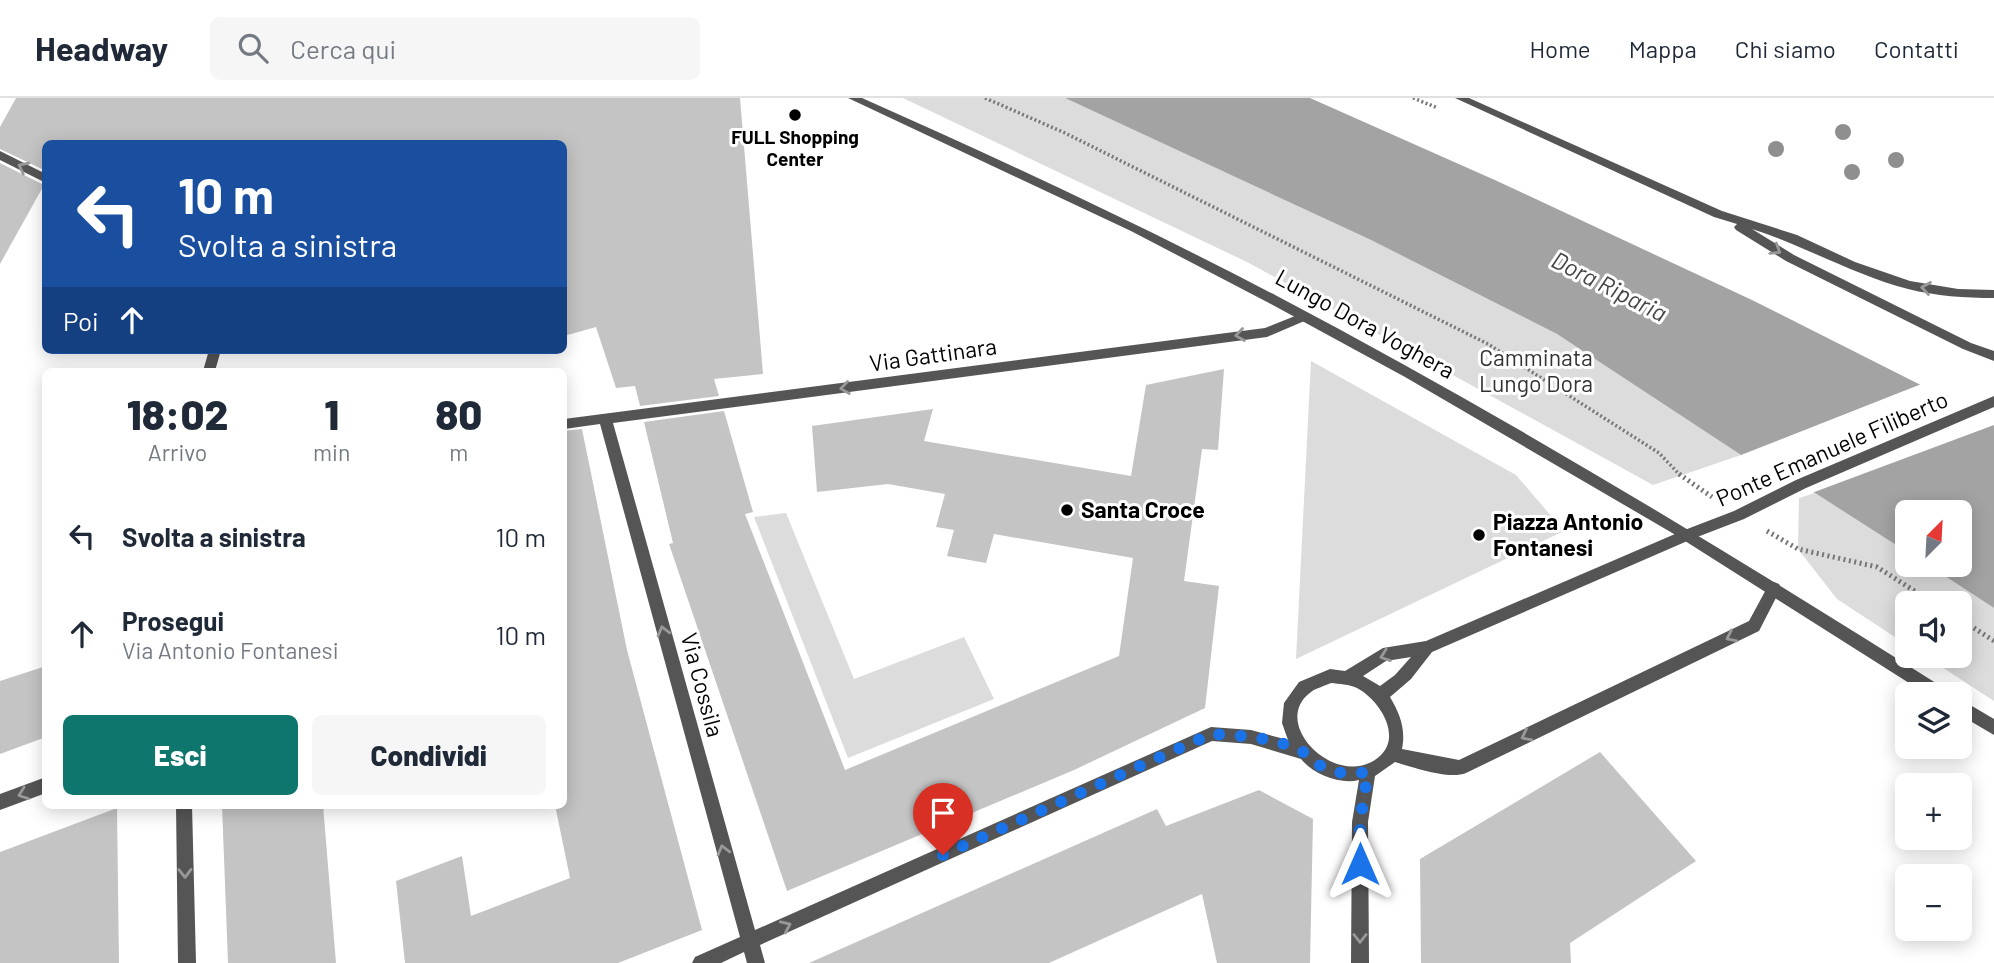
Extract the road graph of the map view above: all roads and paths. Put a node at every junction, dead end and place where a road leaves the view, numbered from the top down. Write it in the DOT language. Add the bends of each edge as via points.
graph roads {
  1 [pos="853,98"];
  2 [pos="985,98"];
  3 [pos="1460,98"];
  4 [pos="0,155"];
  5 [pos="42,177"];
  6 [pos="1718,214"];
  7 [pos="1994,294"];
  8 [pos="1305,316"];
  9 [pos="1994,356"];
  10 [pos="1994,401"];
  11 [pos="605,419"];
  12 [pos="567,424"];
  13 [pos="1739,515"];
  14 [pos="1687,534"];
  15 [pos="1774,588"];
  16 [pos="1915,591"];
  17 [pos="1972,627"];
  18 [pos="1994,641"];
  19 [pos="1427,647"];
  20 [pos="1348,677"];
  21 [pos="1922,682"];
  22 [pos="1379,695"];
  23 [pos="1972,714"];
  24 [pos="1994,728"];
  25 [pos="1303,752"];
  26 [pos="1392,754"];
  27 [pos="1368,772"];
  28 [pos="42,786"];
  29 [pos="0,802"];
  30 [pos="184,809"];
  31 [pos="749,943"];
  32 [pos="187,963"];
  33 [pos="701,963"];
  34 [pos="755,963"];
  35 [pos="1360,963"];
  1 -- 8 [label="street, Lungo Dora Voghera" via="1078,201"];
  2 -- 13 [label="path" via="1065,133 1488,344 1659,453 1685,480"];
  3 -- 6 [label="street"];
  5 -- 4 [label="street, one-way"];
  7 -- 6 [label="street, one-way" via="1909,285"];
  6 -- 9 [label="street, one-way" via="1790,258"];
  8 -- 11 [label="street, Via Gattinara, one-way" via="1267,332"];
  8 -- 14 [label="street, Lungo Dora Voghera"];
  10 -- 13 [label="street, Ponte Emanuele Filiberto"];
  11 -- 12 [label="street, Via Gattinara"];
  31 -- 11 [label="street, Via Cossila, one-way"];
  13 -- 14 [label="street, Ponte Emanuele Filiberto"];
  13 -- 16 [label="path" via="1798,549 1877,567"];
  14 -- 15 [label="street, Lungo Dora Voghera"];
  14 -- 19 [label="street"];
  15 -- 21 [label="street, Lungo Dora Voghera"];
  15 -- 26 [label="street, one-way" via="1754,626 1460,768"];
  17 -- 18 [label="path"];
  19 -- 20 [label="street, one-way" via="1382,655"];
  19 -- 22 [label="street" via="1412,670"];
  20 -- 22 [label="street"];
  20 -- 25 [label="street" via="1313,680 1291,702 1293,736"];
  22 -- 26 [label="street" via="1396,725"];
  23 -- 24 [label="street"];
  25 -- 27 [label="street" via="1335,772"];
  31 -- 25 [label="street, one-way" via="1211,734 1251,737"];
  26 -- 27 [label="street"];
  27 -- 35 [label="street, one-way" via="1360,822"];
  28 -- 29 [label="street, one-way"];
  30 -- 32 [label="street, one-way"];
  31 -- 33 [label="street"];
  31 -- 34 [label="street, Via Cossila"];
}
